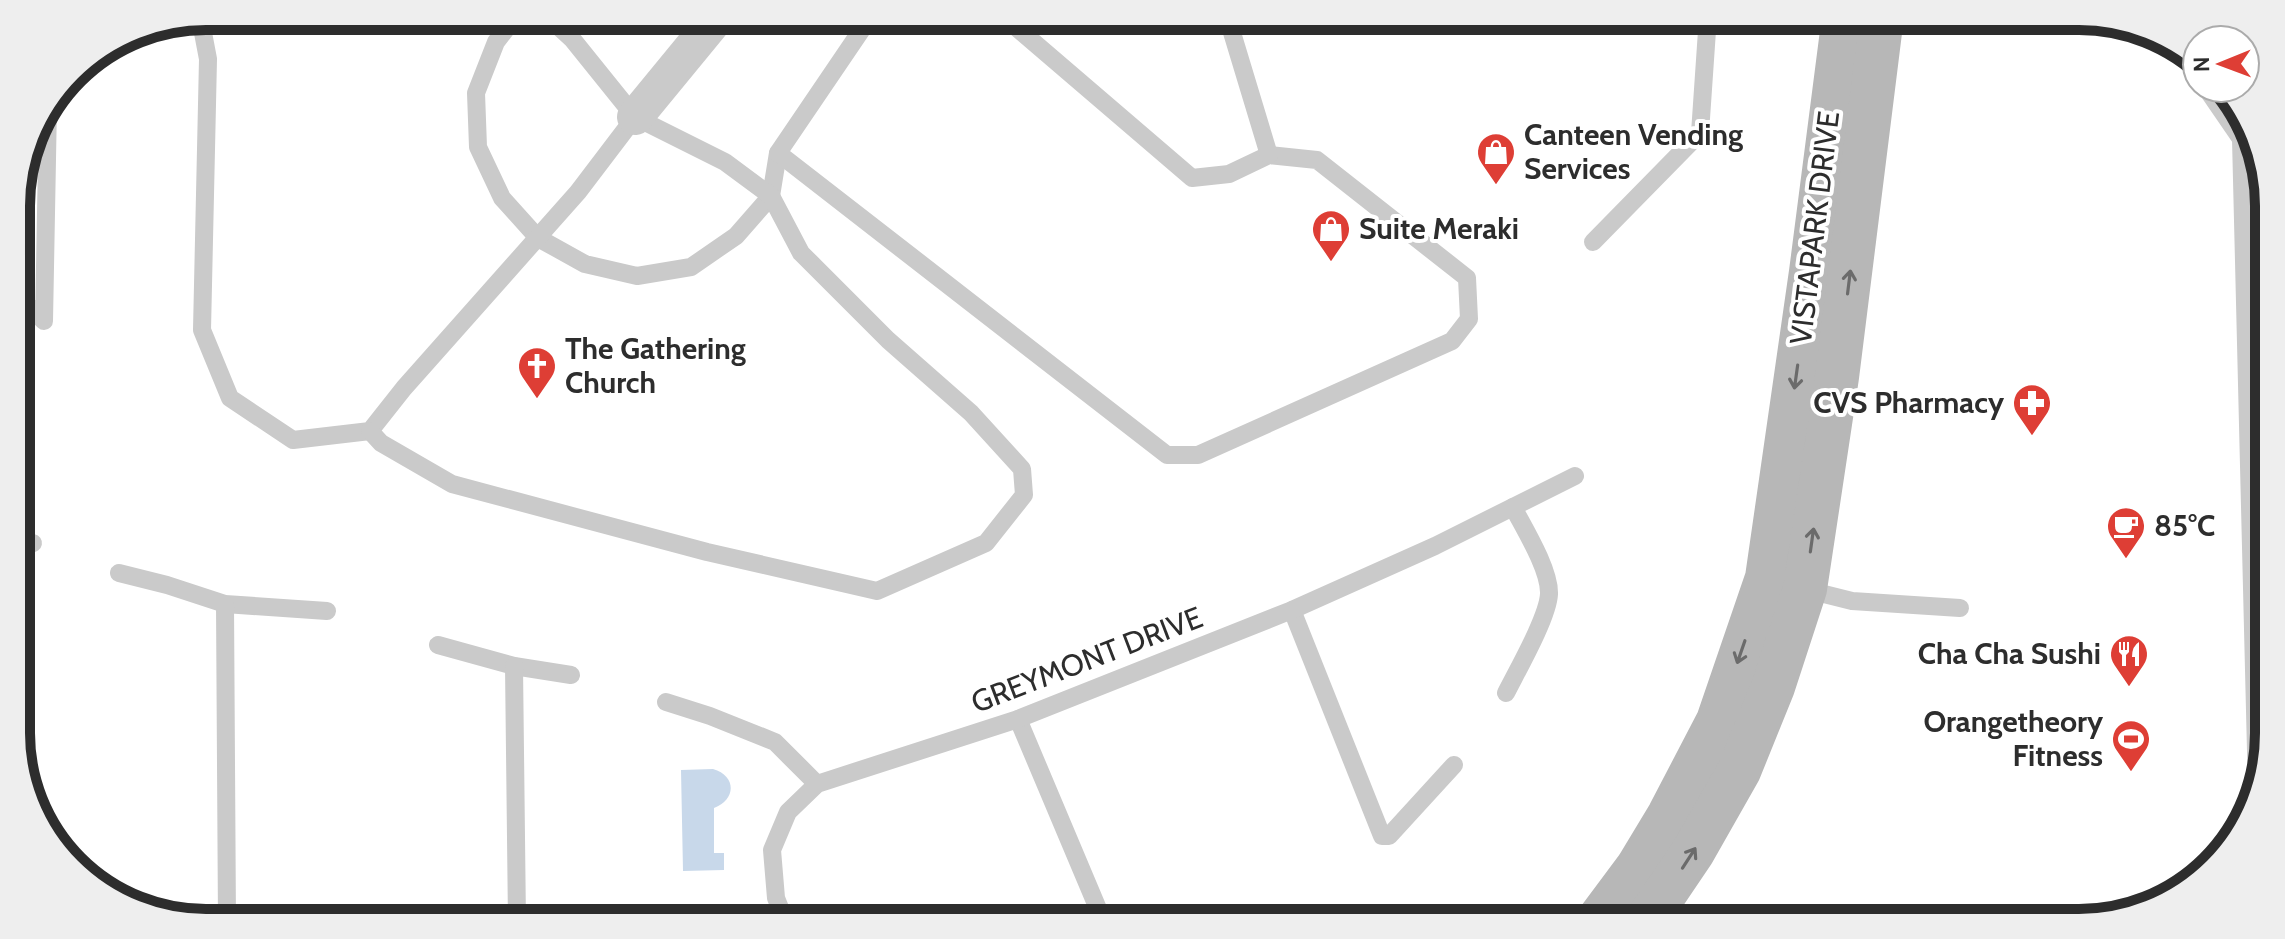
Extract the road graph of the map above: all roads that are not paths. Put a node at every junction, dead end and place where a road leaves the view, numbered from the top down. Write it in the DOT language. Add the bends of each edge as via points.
graph roads {
  1 [pos="203,30"];
  2 [pos="505,30"];
  3 [pos="562,30"];
  4 [pos="706,30"];
  5 [pos="861,30"];
  6 [pos="1019,30"];
  7 [pos="1231,30"];
  8 [pos="1707,30"];
  9 [pos="1842,30"];
  10 [pos="1880,30"];
  11 [pos="2217,104"];
  12 [pos="635,117"];
  13 [pos="48,129"];
  14 [pos="778,153"];
  15 [pos="1269,155"];
  16 [pos="2243,191"];
  17 [pos="2254,191"];
  18 [pos="771,196"];
  19 [pos="538,238"];
  20 [pos="1593,242"];
  21 [pos="30,308"];
  22 [pos="370,431"];
  23 [pos="1575,476"];
  24 [pos="2255,487"];
  25 [pos="1513,507"];
  26 [pos="119,573"];
  27 [pos="1786,584"];
  28 [pos="225,604"];
  29 [pos="1960,608"];
  30 [pos="1292,610"];
  31 [pos="327,611"];
  32 [pos="438,645"];
  33 [pos="514,666"];
  34 [pos="571,675"];
  35 [pos="1506,693"];
  36 [pos="666,702"];
  37 [pos="1018,719"];
  38 [pos="1454,765"];
  39 [pos="817,784"];
  40 [pos="227,909"];
  41 [pos="517,909"];
  42 [pos="780,909"];
  43 [pos="1098,909"];
  44 [pos="1606,909"];
  45 [pos="1654,909"];
  1 -- 22 [label="lane" via="208,59 202,330 230,398 293,440"];
  2 -- 19 [label="lane" via="476,93 478,147 502,198"];
  3 -- 12 [label="lane"];
  4 -- 12 [label="street"];
  5 -- 14 [label="lane"];
  6 -- 15 [label="lane" via="1192,178 1229,174"];
  7 -- 15 [label="lane"];
  8 -- 20 [label="lane" via="1700,133"];
  9 -- 27 [label="street, VISTAPARK DRIVE, one-way" via="1811,272"];
  27 -- 10 [label="street, VISTAPARK DRIVE, one-way" via="1837,377"];
  11 -- 16 [label="lane" via="2241,139"];
  12 -- 18 [label="lane" via="725,162"];
  12 -- 19 [label="lane"];
  13 -- 21 [label="lane" via="44,321"];
  14 -- 15 [label="lane" via="1167,455 1198,455 1452,341 1469,319 1467,278 1317,160"];
  14 -- 18 [label="lane"];
  16 -- 17 [label="lane"];
  16 -- 24 [label="lane"];
  18 -- 19 [label="lane" via="736,236 691,267 637,276 585,264"];
  18 -- 22 [label="lane" via="801,253 971,413 1022,469 1024,495 986,543 877,591 452,484 381,443"];
  19 -- 22 [label="lane"];
  23 -- 25 [label="lane, GREYMONT DRIVE"];
  25 -- 30 [label="lane, GREYMONT DRIVE"];
  25 -- 35 [label="lane" via="1538,553 1549,594"];
  26 -- 28 [label="lane"];
  27 -- 29 [label="lane" via="1852,601"];
  27 -- 44 [label="street, VISTAPARK DRIVE, one-way" via="1669,815"];
  45 -- 27 [label="street, VISTAPARK DRIVE, one-way" via="1739,771 1773,687"];
  28 -- 31 [label="lane"];
  28 -- 40 [label="lane"];
  30 -- 37 [label="lane, GREYMONT DRIVE"];
  30 -- 38 [label="lane" via="1382,836 1389,836"];
  32 -- 33 [label="lane"];
  33 -- 34 [label="lane"];
  33 -- 41 [label="lane"];
  36 -- 39 [label="lane" via="775,742"];
  37 -- 39 [label="lane, GREYMONT DRIVE"];
  37 -- 43 [label="lane"];
  39 -- 42 [label="lane, GREYMONT DRIVE" via="788,812 772,850"];
}
